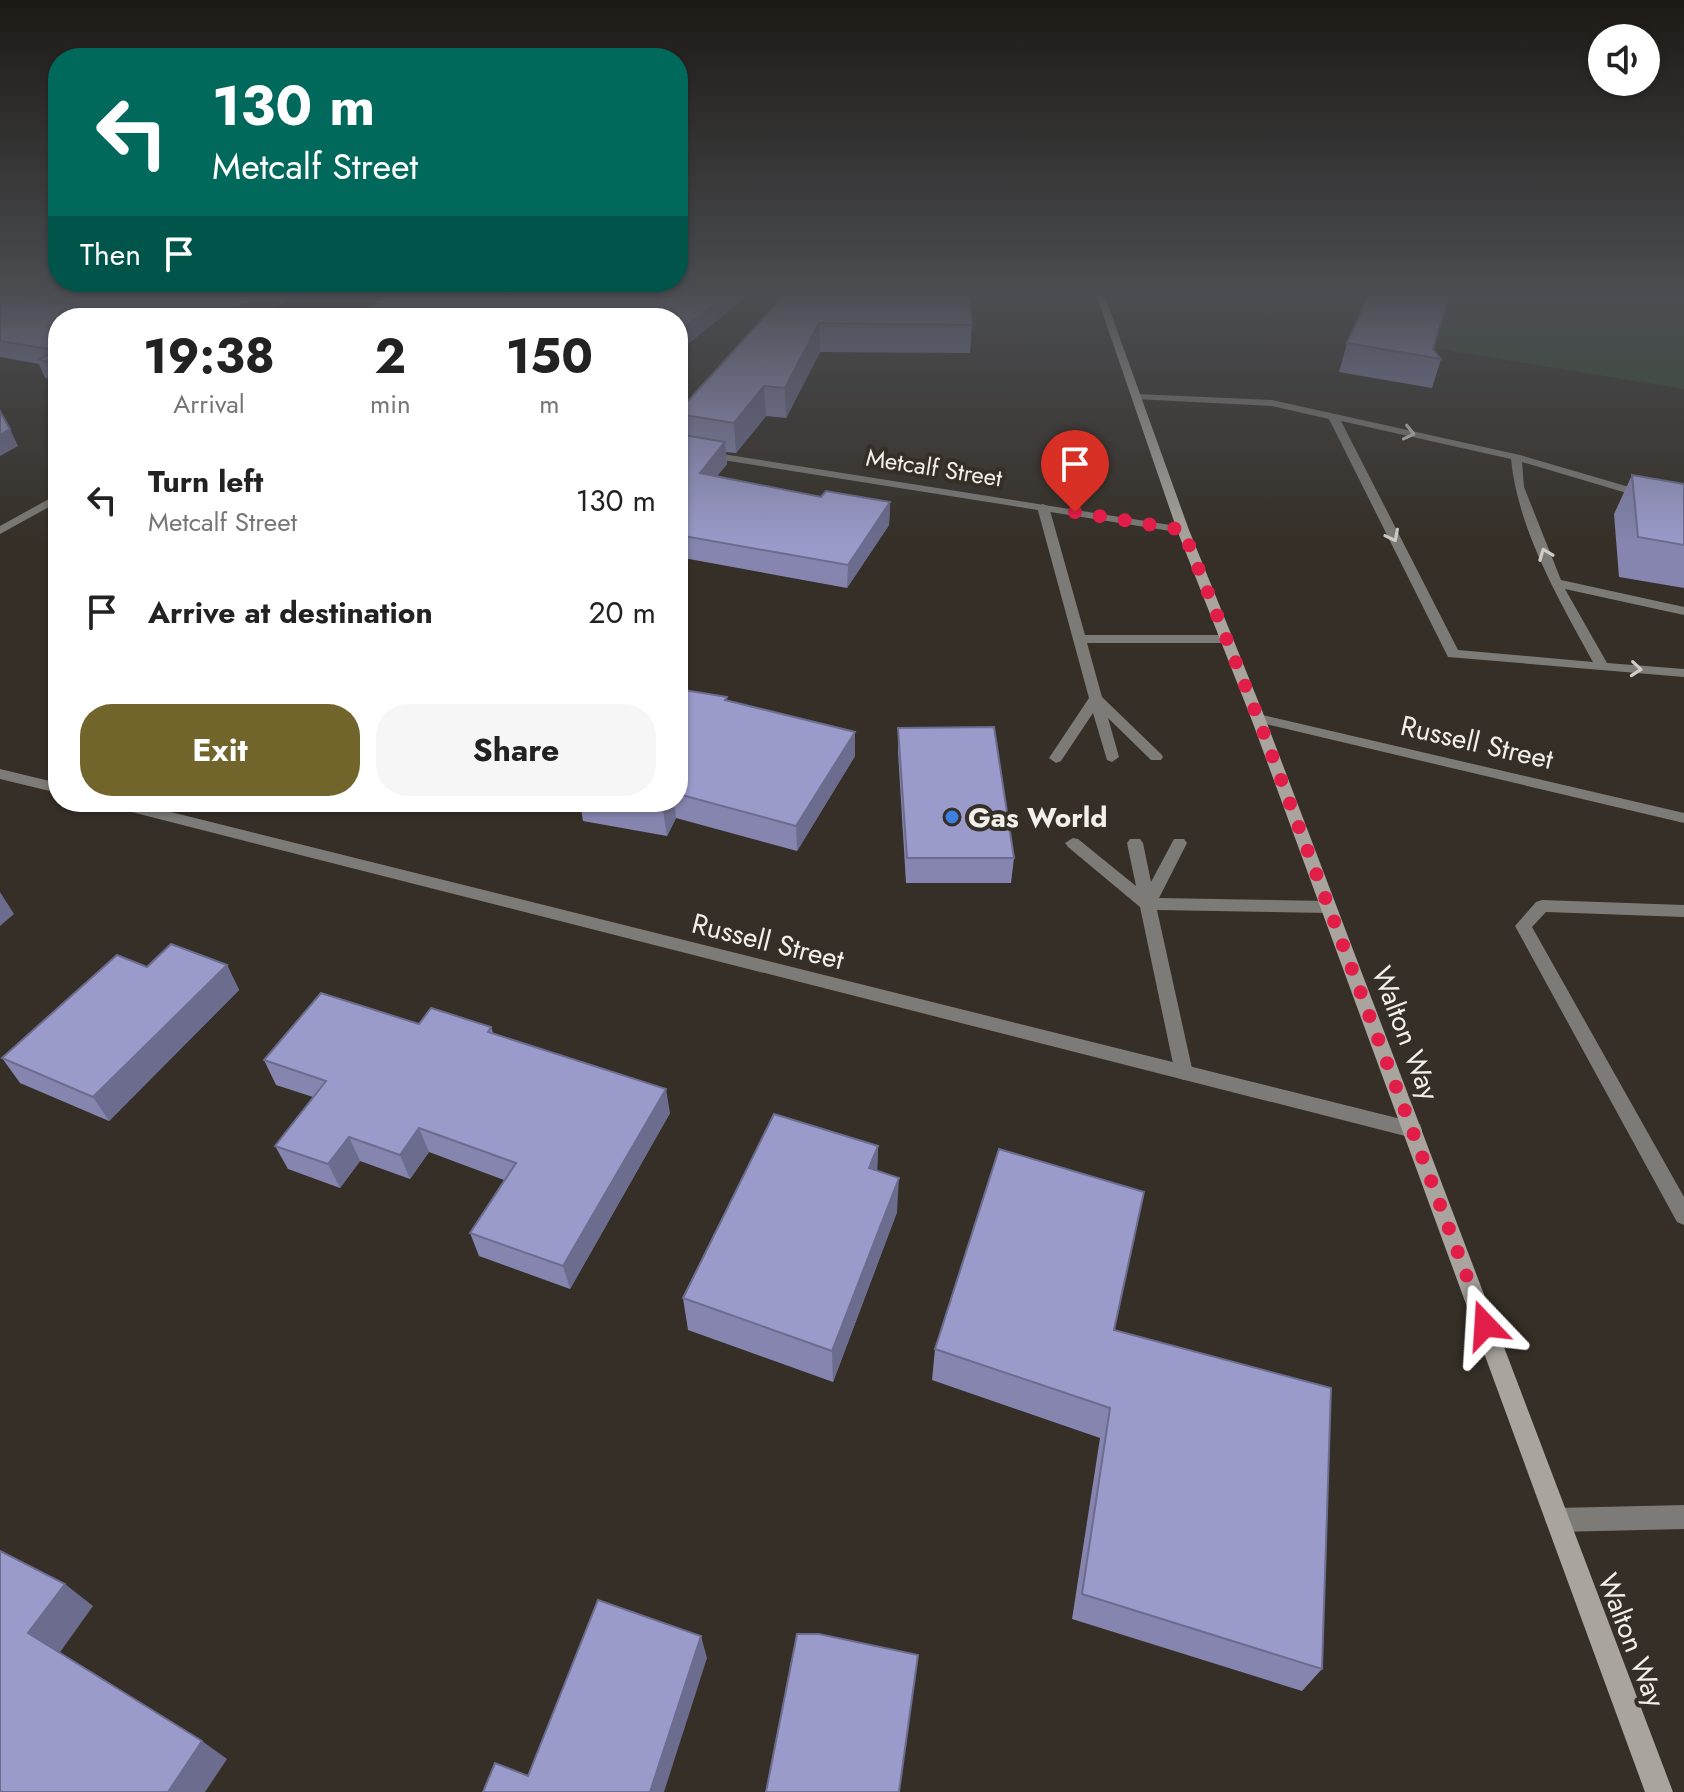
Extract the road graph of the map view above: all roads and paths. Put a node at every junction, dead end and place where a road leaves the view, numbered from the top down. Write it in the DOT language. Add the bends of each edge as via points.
graph roads {
  1 [pos="1131,378"];
  2 [pos="1138,397"];
  3 [pos="1333,416"];
  4 [pos="688,452"];
  5 [pos="1516,457"];
  6 [pos="48,503"];
  7 [pos="1043,507"];
  8 [pos="1684,507"];
  9 [pos="1183,530"];
  10 [pos="0,531"];
  11 [pos="1556,583"];
  12 [pos="1684,611"];
  13 [pos="1080,639"];
  14 [pos="1226,639"];
  15 [pos="1602,666"];
  16 [pos="1684,673"];
  17 [pos="1096,698"];
  18 [pos="1258,718"];
  19 [pos="1112,757"];
  20 [pos="1156,757"];
  21 [pos="1056,758"];
  22 [pos="0,774"];
  23 [pos="48,786"];
  24 [pos="152,812"];
  25 [pos="1684,818"];
  26 [pos="1073,843"];
  27 [pos="1135,843"];
  28 [pos="1179,843"];
  29 [pos="1148,904"];
  30 [pos="1328,907"];
  31 [pos="1684,911"];
  32 [pos="1184,1073"];
  33 [pos="1413,1130"];
  34 [pos="1684,1216"];
  35 [pos="1684,1517"];
  36 [pos="1557,1520"];
  37 [pos="1659,1792"];
  1 -- 2 [label="main road, Walton Way"];
  2 -- 3 [label="street" via="1272,403"];
  2 -- 9 [label="main road, Walton Way"];
  3 -- 5 [label="street, one-way"];
  3 -- 15 [label="street, one-way" via="1453,654"];
  4 -- 7 [label="street, Metcalf Street"];
  5 -- 8 [label="street"];
  11 -- 5 [label="street, one-way" via="1519,487"];
  6 -- 10 [label="street"];
  7 -- 9 [label="street, Metcalf Street"];
  7 -- 13 [label="street"];
  9 -- 14 [label="main road, Walton Way"];
  11 -- 12 [label="street"];
  11 -- 15 [label="street"];
  13 -- 14 [label="street"];
  13 -- 17 [label="street"];
  14 -- 18 [label="main road, Walton Way"];
  15 -- 16 [label="street, one-way"];
  17 -- 19 [label="street"];
  17 -- 20 [label="street"];
  17 -- 21 [label="street"];
  18 -- 25 [label="street, Russell Street"];
  18 -- 30 [label="main road, Walton Way"];
  22 -- 23 [label="street"];
  24 -- 32 [label="street, Russell Street"];
  26 -- 29 [label="street"];
  27 -- 29 [label="street"];
  28 -- 29 [label="street"];
  29 -- 30 [label="street"];
  29 -- 32 [label="street"];
  30 -- 33 [label="main road, Walton Way"];
  31 -- 34 [label="street" via="1542,906 1523,926"];
  32 -- 33 [label="street, Russell Street"];
  33 -- 36 [label="main road, Walton Way"];
  35 -- 36 [label="street"];
  36 -- 37 [label="main road, Walton Way"];
}
